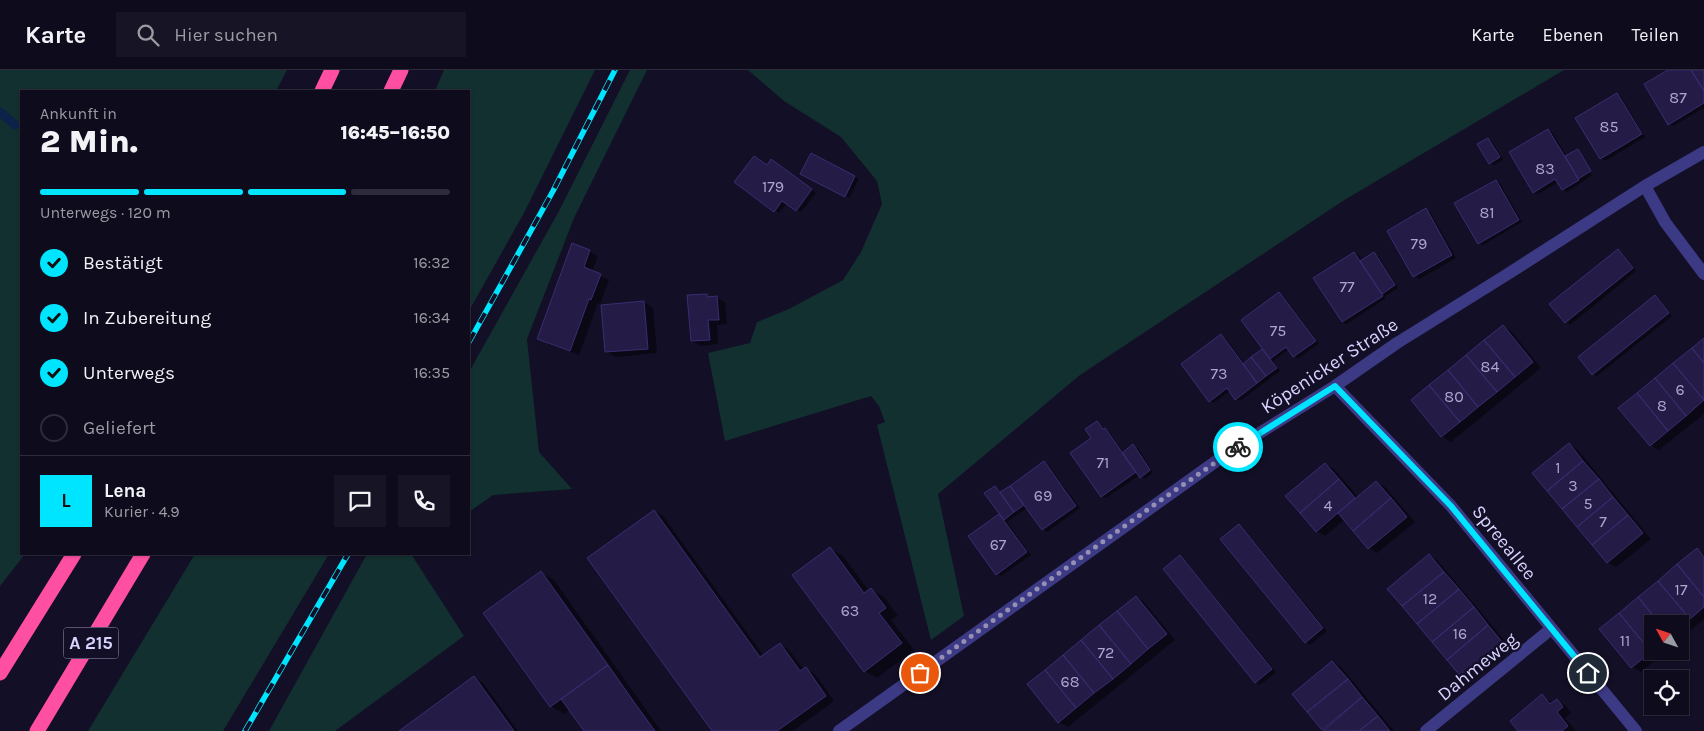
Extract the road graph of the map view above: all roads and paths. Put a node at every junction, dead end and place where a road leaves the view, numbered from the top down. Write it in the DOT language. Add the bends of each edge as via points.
graph roads {
  1 [pos="332,70"];
  2 [pos="401,70"];
  3 [pos="322,90"];
  4 [pos="391,90"];
  5 [pos="1704,152"];
  6 [pos="1645,186"];
  7 [pos="1704,274"];
  8 [pos="1335,386"];
  9 [pos="73,555"];
  10 [pos="142,555"];
  11 [pos="1551,629"];
  12 [pos="0,673"];
  13 [pos="37,731"];
  14 [pos="839,731"];
  15 [pos="1426,731"];
  16 [pos="1636,731"];
  1 -- 3 [label="highway"];
  2 -- 4 [label="highway"];
  5 -- 6 [label="street, Köpenicker Straße"];
  6 -- 7 [label="street" via="1665,222"];
  6 -- 8 [label="street, Köpenicker Straße" via="1397,342"];
  8 -- 11 [label="street, Spreeallee" via="1451,506"];
  8 -- 14 [label="street, Köpenicker Straße" via="1230,452"];
  9 -- 12 [label="highway"];
  10 -- 13 [label="highway, A 215"];
  11 -- 15 [label="street, Dahmeweg"];
  11 -- 16 [label="street, Spreeallee"];
}
